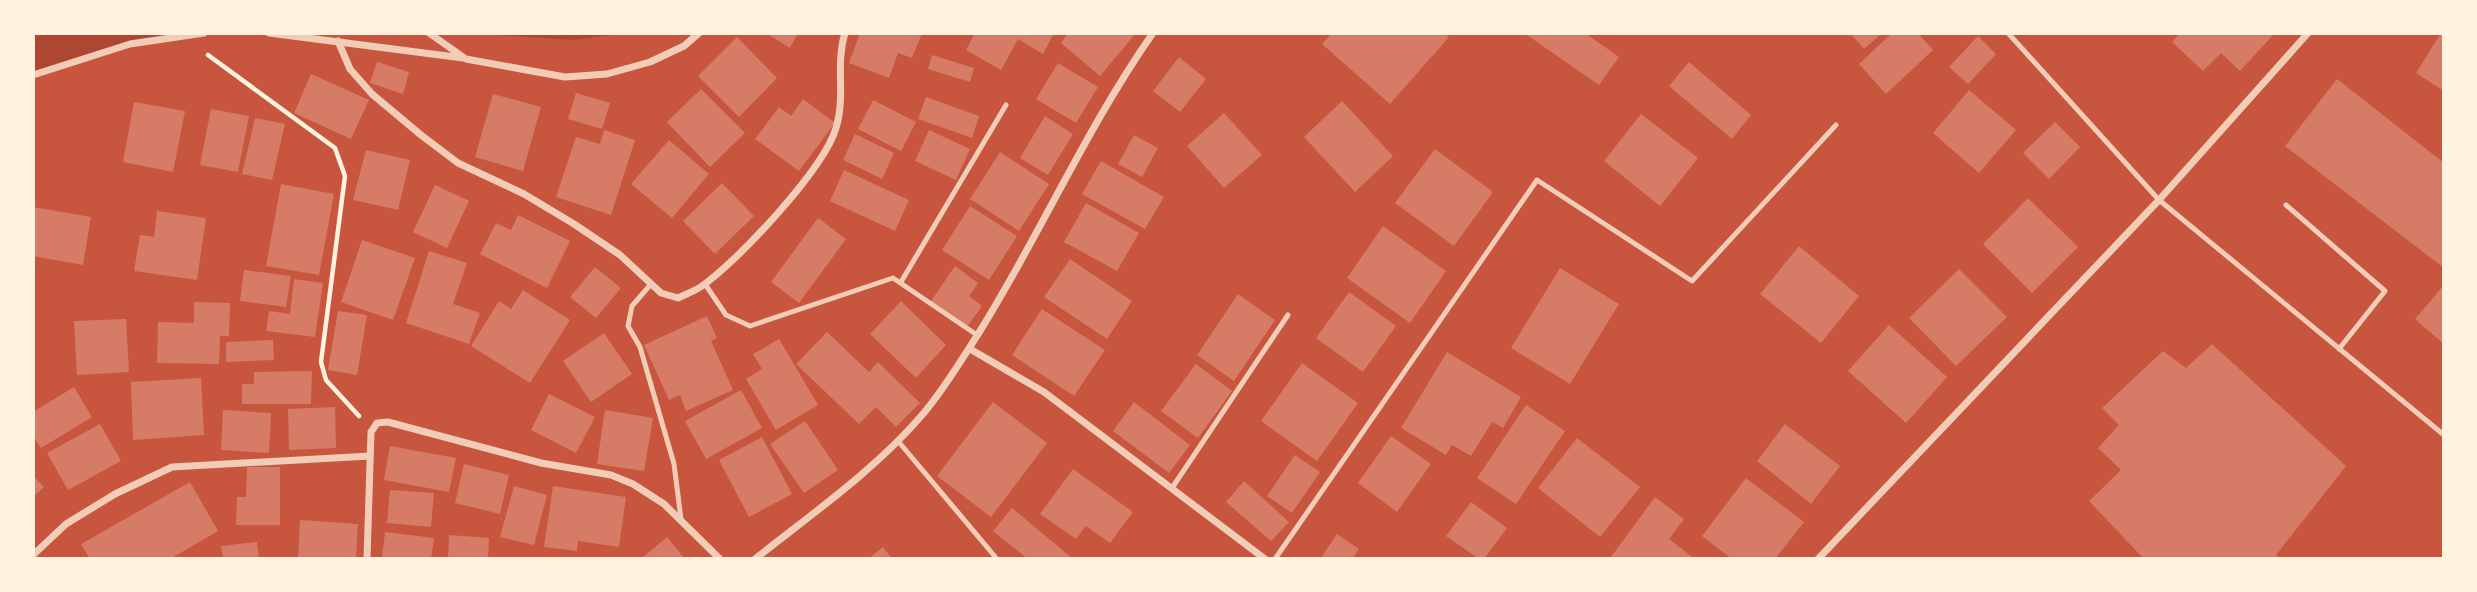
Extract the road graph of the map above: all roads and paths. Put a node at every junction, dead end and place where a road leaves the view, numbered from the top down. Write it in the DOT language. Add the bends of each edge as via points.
graph roads {
  1 [pos="204,33"];
  2 [pos="269,33"];
  3 [pos="429,33"];
  4 [pos="699,33"];
  5 [pos="845,33"];
  6 [pos="1153,33"];
  7 [pos="2008,33"];
  8 [pos="2308,33"];
  9 [pos="181,36"];
  10 [pos="338,41"];
  11 [pos="466,59"];
  12 [pos="33,75"];
  13 [pos="1006,105"];
  14 [pos="1836,125"];
  15 [pos="2159,200"];
  16 [pos="2286,205"];
  17 [pos="901,282"];
  18 [pos="651,284"];
  19 [pos="705,284"];
  20 [pos="1288,314"];
  21 [pos="977,335"];
  22 [pos="970,349"];
  23 [pos="2339,349"];
  24 [pos="374,427"];
  25 [pos="2444,435"];
  26 [pos="898,441"];
  27 [pos="370,456"];
  28 [pos="1172,488"];
  29 [pos="681,519"];
  30 [pos="33,555"];
  31 [pos="367,559"];
  32 [pos="720,559"];
  33 [pos="755,559"];
  34 [pos="997,559"];
  35 [pos="1265,559"];
  36 [pos="1275,559"];
  37 [pos="1818,559"];
  1 -- 9 [label="street"];
  2 -- 10 [label="street"];
  3 -- 11 [label="street"];
  4 -- 11 [label="street" via="684,46 650,62 607,74 565,77"];
  5 -- 19 [label="street" via="839,53 841,102 836,129 822,158 762,230"];
  6 -- 21 [label="street" via="1108,101"];
  7 -- 15 [label="lane"];
  8 -- 15 [label="street"];
  9 -- 12 [label="street" via="130,44"];
  9 -- 24 [label="path" via="335,148 345,177 321,362 326,380"];
  10 -- 11 [label="street"];
  10 -- 18 [label="street" via="350,69 372,94 421,135 458,163 574,224 620,255"];
  13 -- 17 [label="lane"];
  14 -- 36 [label="lane" via="1692,281 1538,180"];
  15 -- 23 [label="lane"];
  15 -- 37 [label="street"];
  16 -- 23 [label="lane" via="2385,291"];
  17 -- 19 [label="lane" via="887,278 750,326 726,315"];
  17 -- 21 [label="lane"];
  18 -- 19 [label="street" via="678,298"];
  18 -- 29 [label="lane" via="632,306 628,326 640,347 674,464"];
  20 -- 28 [label="lane"];
  21 -- 22 [label="street"];
  22 -- 26 [label="street"];
  22 -- 28 [label="street" via="1044,392"];
  23 -- 25 [label="lane"];
  24 -- 27 [label="street"];
  24 -- 29 [label="street" via="388,422 541,463 611,475 654,497"];
  26 -- 33 [label="street" via="883,458"];
  26 -- 34 [label="lane"];
  27 -- 30 [label="street" via="172,467 66,524"];
  27 -- 31 [label="street"];
  28 -- 35 [label="street"];
  29 -- 32 [label="street"];
}
